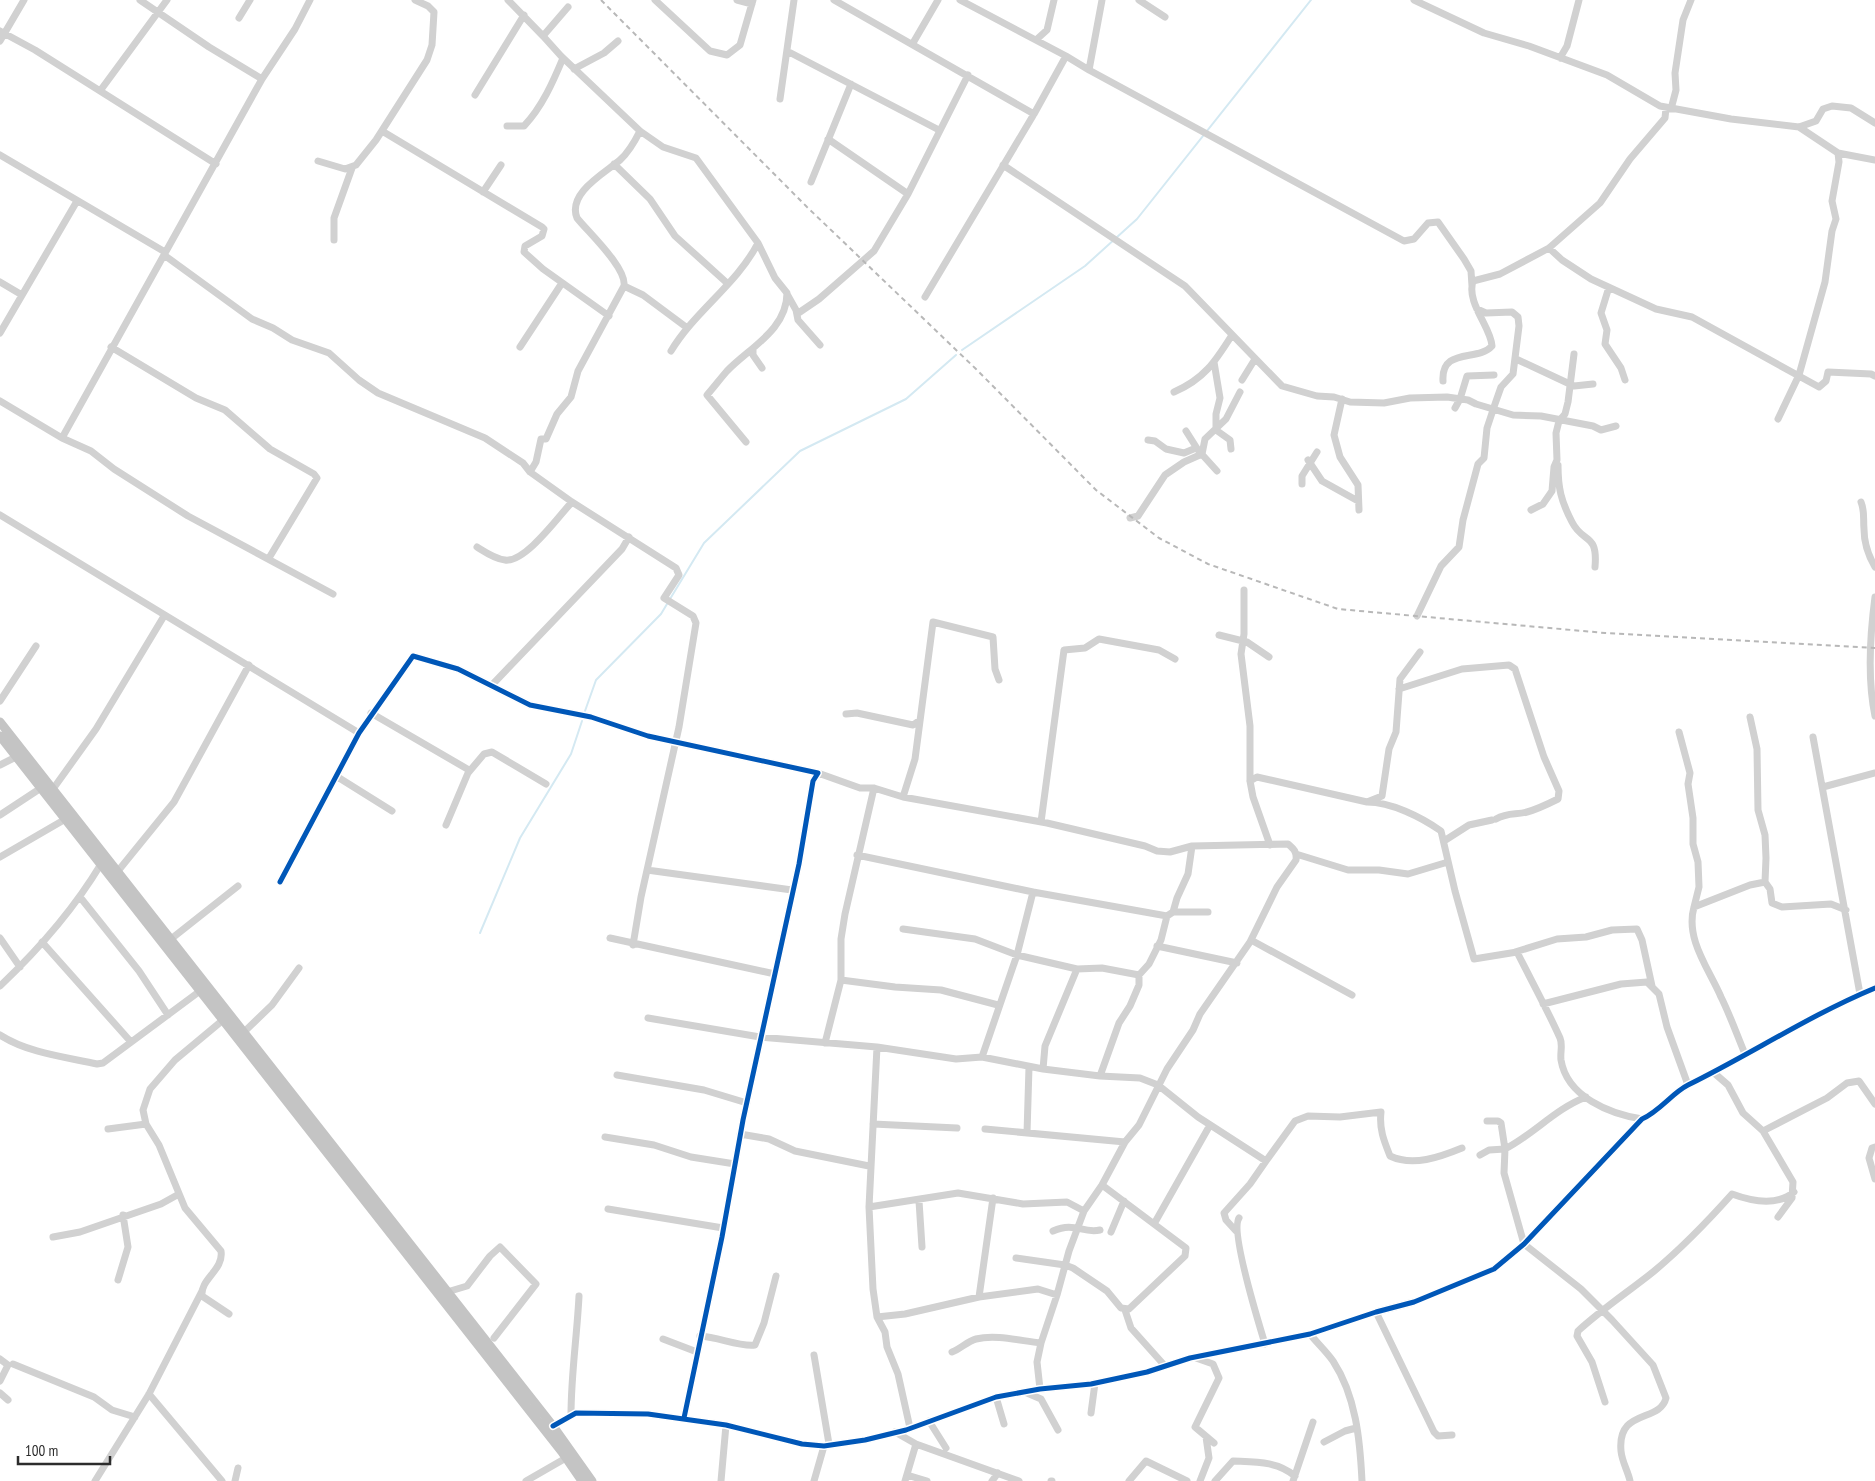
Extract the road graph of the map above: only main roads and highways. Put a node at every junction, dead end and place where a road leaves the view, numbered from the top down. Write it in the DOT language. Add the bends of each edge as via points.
graph roads {
  1 [pos="0,722"];
  2 [pos="0,736"];
  3 [pos="70,817"];
  4 [pos="582,1481"];
  5 [pos="592,1481"];
  1 -- 3 [label="main road" via="53,789"];
  2 -- 3 [label="main road" via="40,788"];
  3 -- 4 [label="main road" via="101,864"];
  3 -- 5 [label="main road" via="118,871 553,1426"];
}
